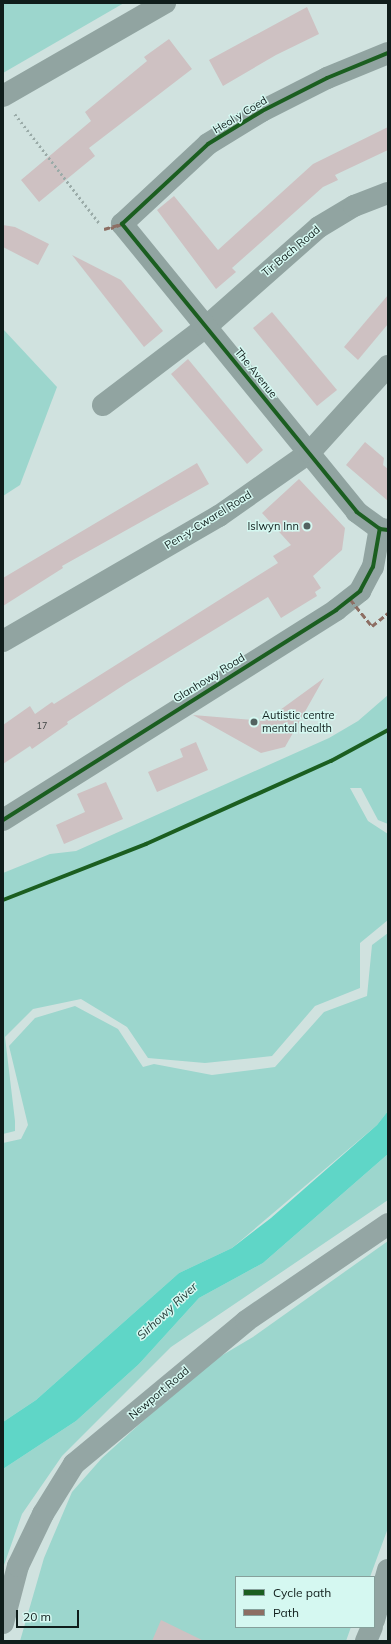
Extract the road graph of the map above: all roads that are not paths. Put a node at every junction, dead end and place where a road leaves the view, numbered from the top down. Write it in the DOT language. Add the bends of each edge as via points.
graph roads {
  1 [pos="165,3"];
  2 [pos="388,53"];
  3 [pos="8,104"];
  4 [pos="388,193"];
  5 [pos="113,227"];
  6 [pos="207,326"];
  7 [pos="388,366"];
  8 [pos="103,405"];
  9 [pos="310,452"];
  10 [pos="384,529"];
  11 [pos="3,641"];
  12 [pos="3,820"];
  13 [pos="388,1224"];
  14 [pos="388,1570"];
  15 [pos="375,1616"];
  16 [pos="3,1623"];
  17 [pos="372,1628"];
  18 [pos="366,1641"];
  1 -- 3 [label="street"];
  2 -- 5 [label="street, Heol y Coed" via="327,78 262,111 208,144"];
  4 -- 6 [label="street, Tir Bach Road" via="354,206 319,227"];
  5 -- 6 [label="street, The Avenue"];
  6 -- 8 [label="street, Tir Bach Road"];
  6 -- 9 [label="street, The Avenue"];
  7 -- 9 [label="street, Pen-y-Cwarel Road"];
  9 -- 10 [label="street, The Avenue" via="357,512"];
  9 -- 11 [label="street, Pen-y-Cwarel Road" via="219,516"];
  10 -- 12 [label="street, Glanhowy Road" via="373,567 360,591 336,610"];
  13 -- 16 [label="main road, Newport Road" via="246,1321 74,1464 42,1514 18,1566"];
  14 -- 15 [label="street"];
  17 -- 18 [label="street"];
}
